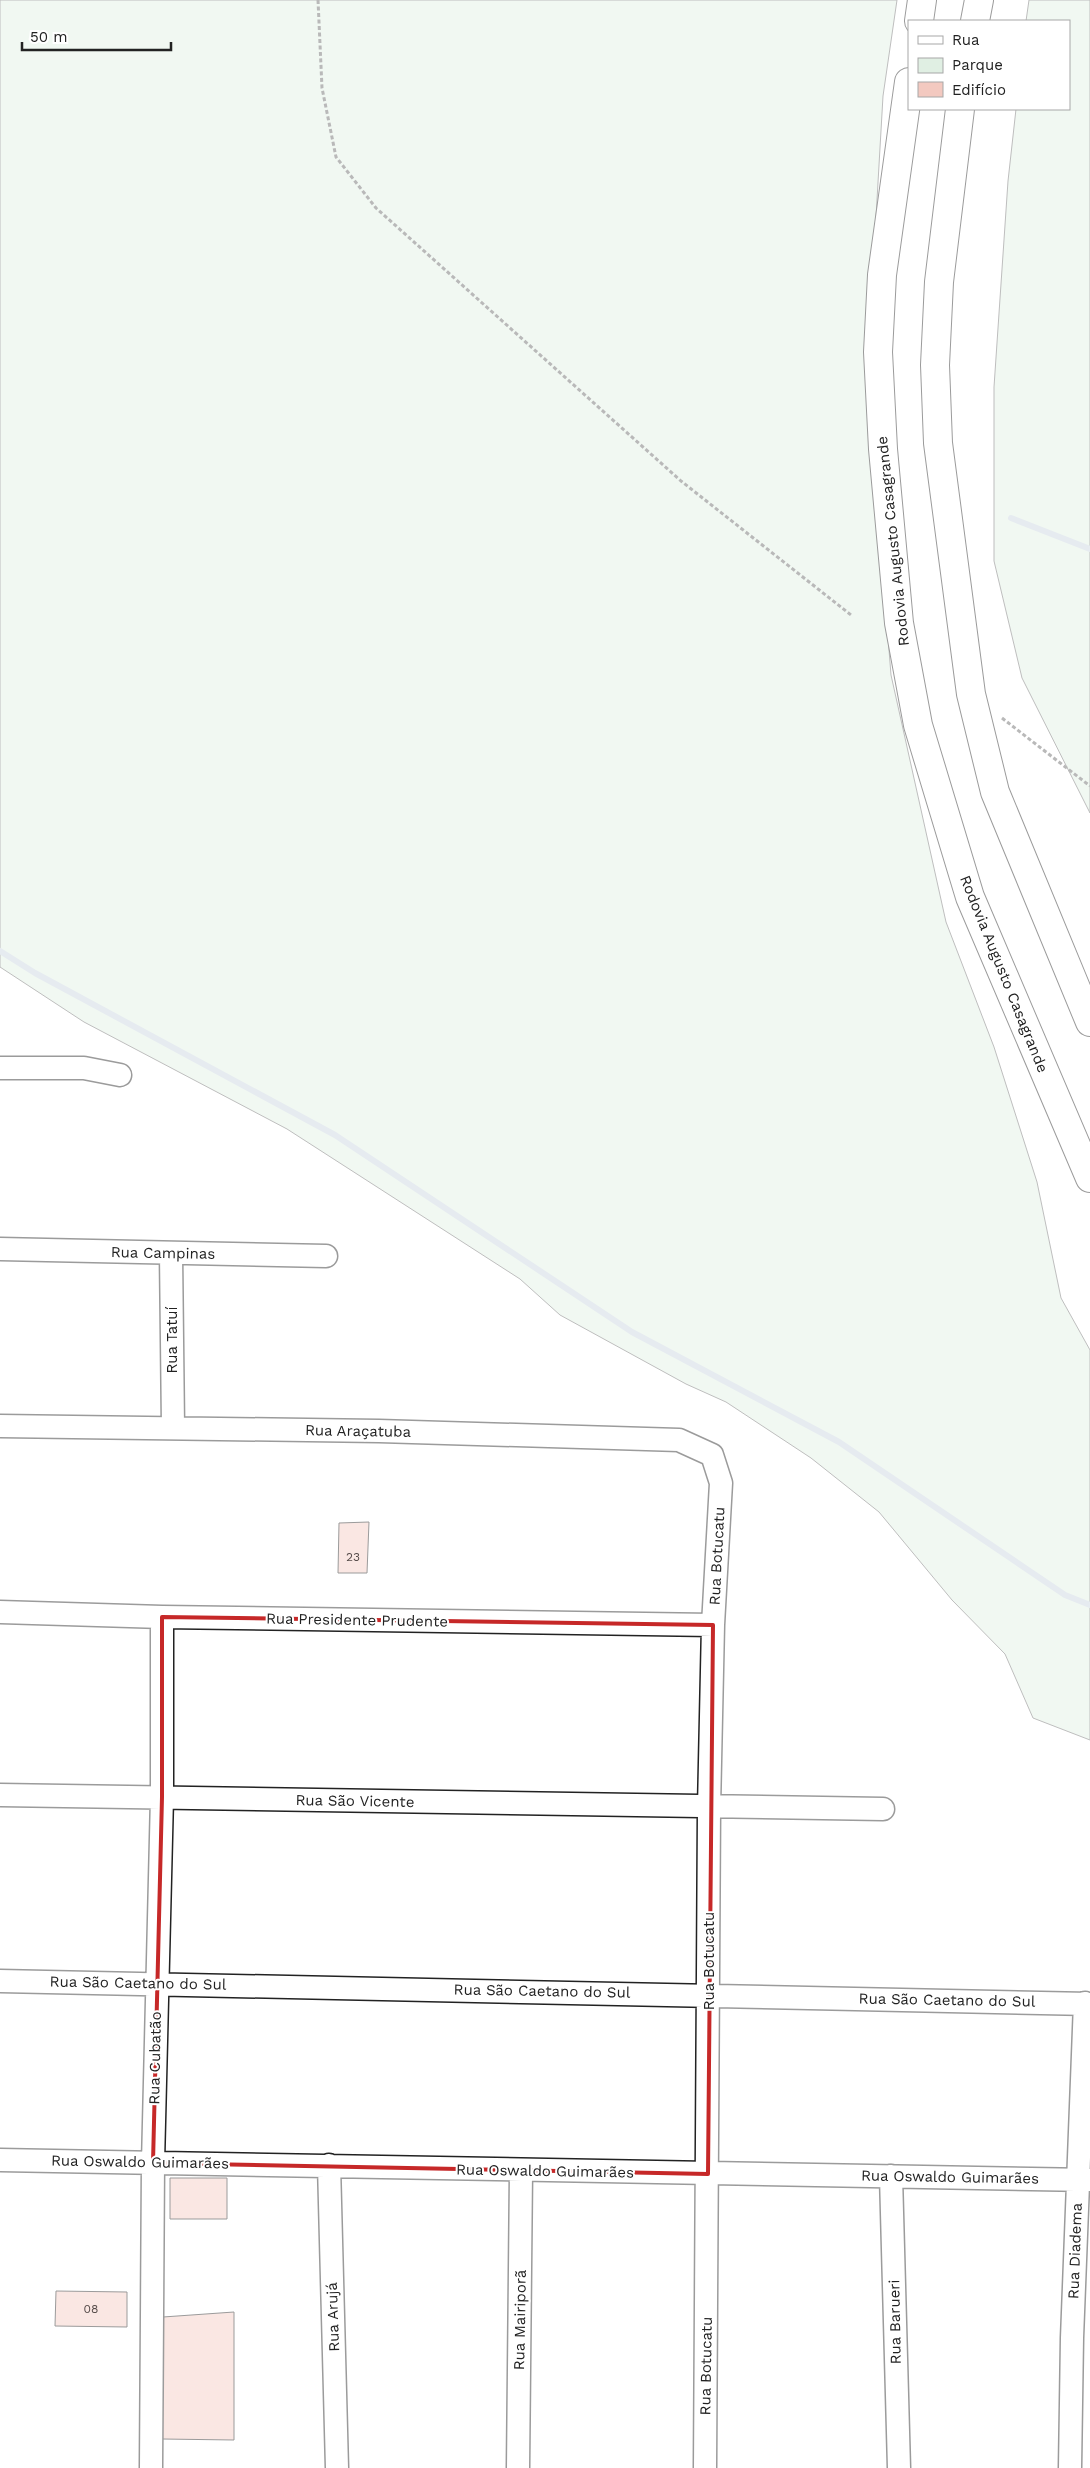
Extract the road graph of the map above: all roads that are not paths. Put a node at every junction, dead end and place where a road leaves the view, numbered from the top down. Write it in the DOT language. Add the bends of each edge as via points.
graph roads {
  1 [pos="922,0"];
  2 [pos="979,0"];
  3 [pos="919,20"];
  4 [pos="975,20"];
  5 [pos="908,89"];
  6 [pos="960,110"];
  7 [pos="1090,1022"];
  8 [pos="0,1068"];
  9 [pos="120,1075"];
  10 [pos="1090,1178"];
  11 [pos="0,1250"];
  12 [pos="171,1254"];
  13 [pos="326,1256"];
  14 [pos="0,1426"];
  15 [pos="172,1427"];
  16 [pos="712,1455"];
  17 [pos="0,1612"];
  18 [pos="162,1618"];
  19 [pos="713,1625"];
  20 [pos="0,1795"];
  21 [pos="162,1797"];
  22 [pos="709,1808"];
  23 [pos="883,1810"];
  24 [pos="0,1981"];
  25 [pos="156,1983"];
  26 [pos="708,1994"];
  27 [pos="1087,2004"];
  28 [pos="0,2160"];
  29 [pos="153,2162"];
  30 [pos="329,2166"];
  31 [pos="521,2171"];
  32 [pos="708,2174"];
  33 [pos="891,2176"];
  34 [pos="1084,2179"];
  35 [pos="1081,2342"];
  36 [pos="150,2468"];
  37 [pos="337,2468"];
  38 [pos="518,2468"];
  39 [pos="705,2468"];
  40 [pos="899,2468"];
  41 [pos="1070,2468"];
  1 -- 3 [label="main road"];
  2 -- 4 [label="main road"];
  5 -- 10 [label="main road, Rodovia Augusto Casagrande" via="882,275 878,352 883,449 899,622 918,725 970,897"];
  6 -- 7 [label="main road" via="939,282 935,365 938,443 971,694 995,792"];
  8 -- 9 [label="street" via="84,1068"];
  11 -- 12 [label="street, Rua Campinas"];
  12 -- 13 [label="street, Rua Campinas"];
  12 -- 15 [label="street, Rua Tatuí"];
  14 -- 15 [label="street, Rua Araçatuba"];
  15 -- 16 [label="street, Rua Araçatuba" via="679,1440"];
  16 -- 19 [label="street, Rua Botucatu" via="721,1483"];
  17 -- 18 [label="street, Rua Presidente Prudente"];
  18 -- 19 [label="street, Rua Presidente Prudente"];
  18 -- 21 [label="street, Rua Cubatão"];
  19 -- 22 [label="street, Rua Botucatu"];
  20 -- 21 [label="street, Rua São Vicente"];
  21 -- 22 [label="street, Rua São Vicente"];
  21 -- 25 [label="street, Rua Cubatão"];
  22 -- 23 [label="street, Rua São Vicente"];
  22 -- 26 [label="street, Rua Botucatu"];
  24 -- 25 [label="street, Rua São Caetano do Sul"];
  25 -- 26 [label="street, Rua São Caetano do Sul"];
  25 -- 29 [label="street, Rua Cubatão"];
  26 -- 27 [label="street, Rua São Caetano do Sul"];
  26 -- 32 [label="street, Rua Botucatu"];
  27 -- 34 [label="street, Rua Diadema"];
  28 -- 29 [label="street, Rua Oswaldo Guimarães"];
  29 -- 30 [label="street, Rua Oswaldo Guimarães"];
  29 -- 36 [label="street, Rua Cubatão"];
  30 -- 31 [label="street, Rua Oswaldo Guimarães"];
  30 -- 37 [label="street, Rua Arujá"];
  31 -- 32 [label="street, Rua Oswaldo Guimarães"];
  31 -- 38 [label="street, Rua Mairiporã"];
  32 -- 33 [label="street, Rua Oswaldo Guimarães"];
  32 -- 39 [label="street, Rua Botucatu"];
  33 -- 34 [label="street, Rua Oswaldo Guimarães"];
  33 -- 40 [label="street, Rua Barueri"];
  34 -- 35 [label="street, Rua Diadema"];
  35 -- 41 [label="street, Rua Diadema"];
}
